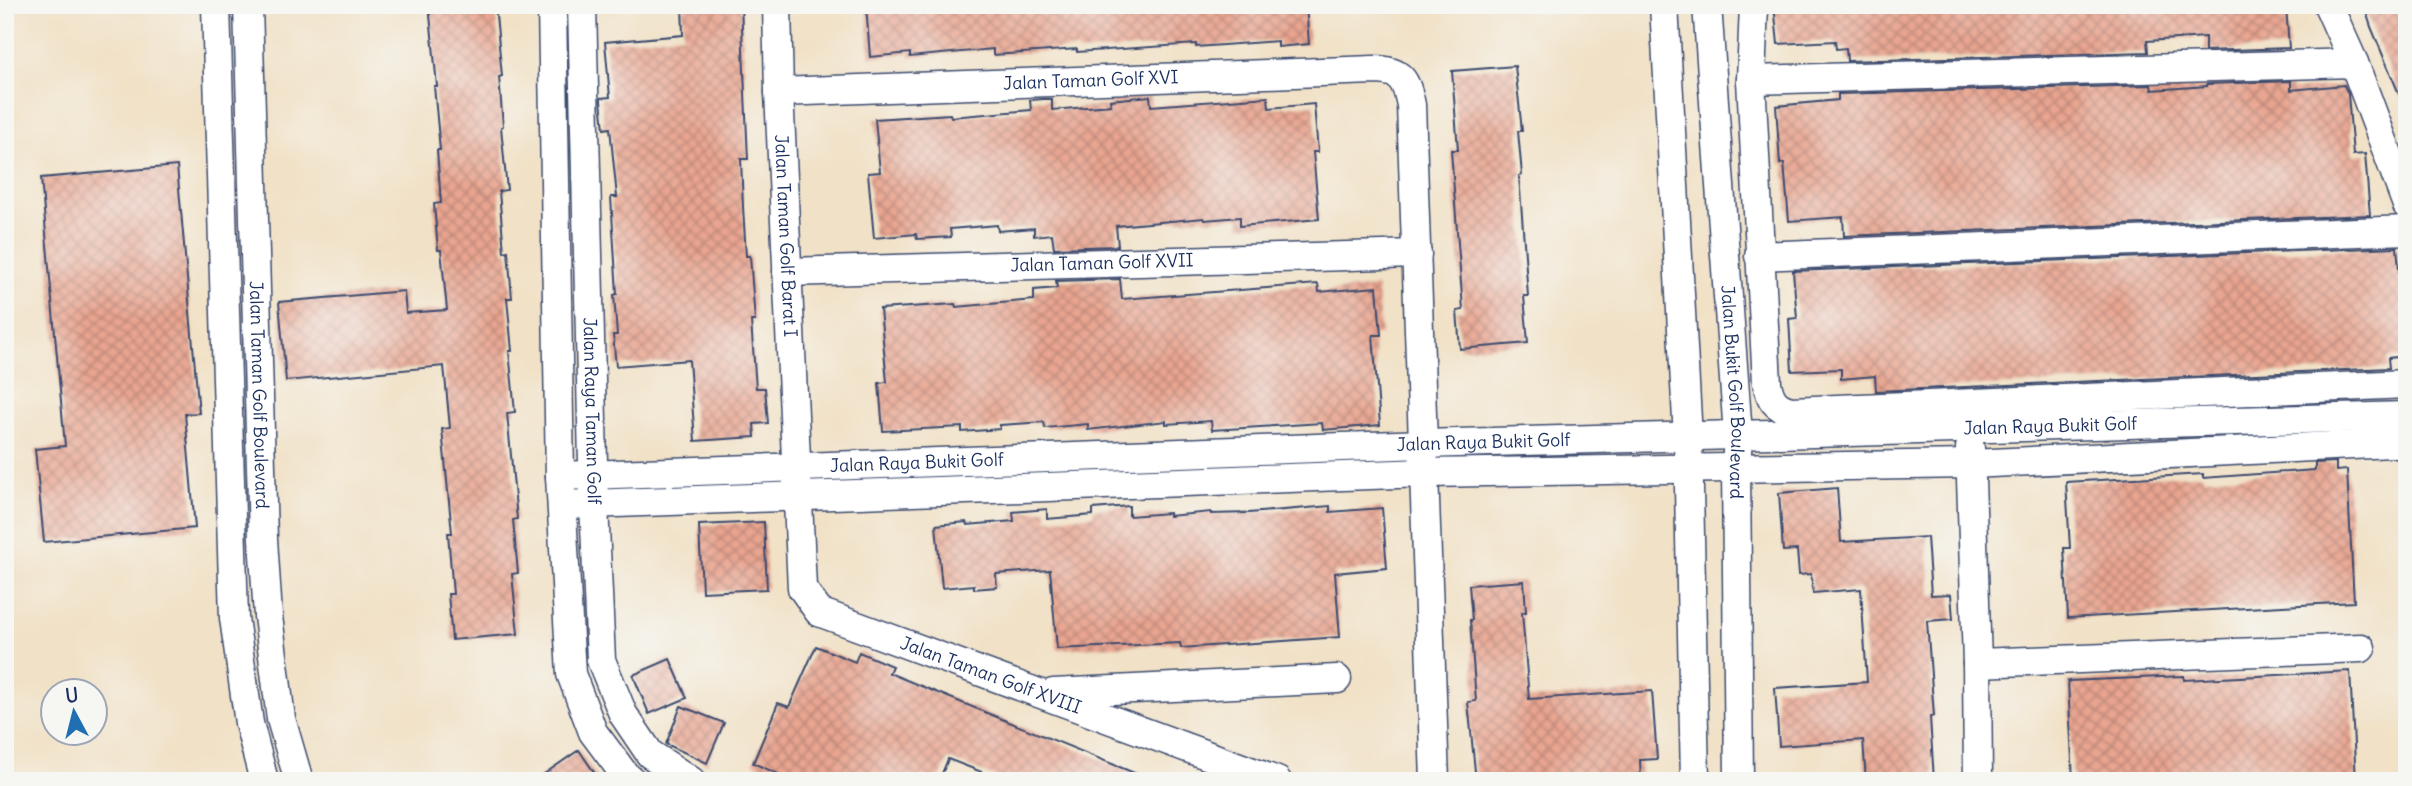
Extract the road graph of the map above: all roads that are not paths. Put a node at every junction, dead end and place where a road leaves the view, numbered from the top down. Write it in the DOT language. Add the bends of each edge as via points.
graph roads {
  1 [pos="216,5"];
  2 [pos="248,5"];
  3 [pos="551,5"];
  4 [pos="582,5"];
  5 [pos="777,5"];
  6 [pos="1664,5"];
  7 [pos="1707,5"];
  8 [pos="1754,5"];
  9 [pos="2328,5"];
  10 [pos="2354,63"];
  11 [pos="1751,80"];
  12 [pos="779,92"];
  13 [pos="2407,205"];
  14 [pos="2407,230"];
  15 [pos="1417,254"];
  16 [pos="1759,256"];
  17 [pos="787,272"];
  18 [pos="2407,384"];
  19 [pos="2407,416"];
  20 [pos="1969,428"];
  21 [pos="1738,435"];
  22 [pos="1688,438"];
  23 [pos="1423,444"];
  24 [pos="2407,446"];
  25 [pos="1971,464"];
  26 [pos="796,467"];
  27 [pos="1688,468"];
  28 [pos="1736,468"];
  29 [pos="1425,473"];
  30 [pos="595,474"];
  31 [pos="560,475"];
  32 [pos="797,496"];
  33 [pos="594,504"];
  34 [pos="562,505"];
  35 [pos="232,540"];
  36 [pos="263,540"];
  37 [pos="2361,648"];
  38 [pos="1977,663"];
  39 [pos="1336,679"];
  40 [pos="1041,694"];
  41 [pos="264,781"];
  42 [pos="299,781"];
  43 [pos="632,781"];
  44 [pos="691,781"];
  45 [pos="1277,781"];
  46 [pos="1435,781"];
  47 [pos="1695,781"];
  48 [pos="1739,781"];
  49 [pos="1978,781"];
  1 -- 35 [label="street, Jalan Taman Golf Boulevard"];
  2 -- 36 [label="street, Jalan Taman Golf Boulevard"];
  3 -- 31 [label="street, Jalan Raya Taman Golf"];
  4 -- 30 [label="street, Jalan Raya Taman Golf"];
  5 -- 12 [label="street, Jalan Taman Golf Barat I"];
  6 -- 22 [label="street"];
  7 -- 21 [label="street, Jalan Bukit Golf Boulevard"];
  8 -- 11 [label="street"];
  9 -- 10 [label="street"];
  10 -- 11 [label="street"];
  10 -- 13 [label="street"];
  11 -- 16 [label="street"];
  12 -- 15 [label="street, Jalan Taman Golf XVI" via="1388,70 1400,75 1411,105"];
  12 -- 17 [label="street, Jalan Taman Golf Barat I"];
  14 -- 16 [label="street"];
  15 -- 17 [label="street, Jalan Taman Golf XVII"];
  15 -- 23 [label="street"];
  16 -- 18 [label="street" via="1767,383 1772,401 1791,411"];
  17 -- 26 [label="street, Jalan Taman Golf Barat I"];
  19 -- 20 [label="street, Jalan Raya Bukit Golf"];
  20 -- 21 [label="street, Jalan Raya Bukit Golf"];
  20 -- 25 [label="street"];
  21 -- 22 [label="street, Jalan Raya Bukit Golf"];
  21 -- 28 [label="street, Jalan Bukit Golf Boulevard"];
  22 -- 23 [label="street, Jalan Raya Bukit Golf"];
  22 -- 27 [label="street"];
  23 -- 26 [label="street, Jalan Raya Bukit Golf"];
  23 -- 29 [label="street"];
  24 -- 25 [label="street, Jalan Raya Bukit Golf" via="2300,446"];
  25 -- 28 [label="street, Jalan Raya Bukit Golf"];
  25 -- 38 [label="street"];
  26 -- 30 [label="street, Jalan Raya Bukit Golf"];
  26 -- 32 [label="street, Jalan Taman Golf Barat I"];
  27 -- 28 [label="street, Jalan Raya Bukit Golf"];
  27 -- 29 [label="street, Jalan Raya Bukit Golf"];
  27 -- 47 [label="street"];
  28 -- 48 [label="street, Jalan Bukit Golf Boulevard"];
  29 -- 32 [label="street, Jalan Raya Bukit Golf"];
  29 -- 46 [label="street"];
  30 -- 31 [label="street, Jalan Raya Bukit Golf"];
  30 -- 33 [label="street, Jalan Raya Taman Golf"];
  31 -- 34 [label="street, Jalan Raya Taman Golf"];
  32 -- 33 [label="street, Jalan Raya Bukit Golf"];
  32 -- 40 [label="street, Jalan Taman Golf XVIII" via="802,588 819,612"];
  33 -- 34 [label="street, Jalan Raya Bukit Golf"];
  33 -- 44 [label="street, Jalan Raya Taman Golf" via="601,660 623,714 650,754"];
  34 -- 43 [label="street, Jalan Raya Taman Golf" via="571,674 593,732"];
  35 -- 36 [label="street"];
  35 -- 41 [label="street, Jalan Taman Golf Boulevard" via="234,618 249,723"];
  36 -- 42 [label="street, Jalan Taman Golf Boulevard" via="281,719"];
  37 -- 38 [label="street"];
  38 -- 49 [label="street"];
  39 -- 40 [label="street"];
  40 -- 45 [label="street, Jalan Taman Golf XVIII"];
}
